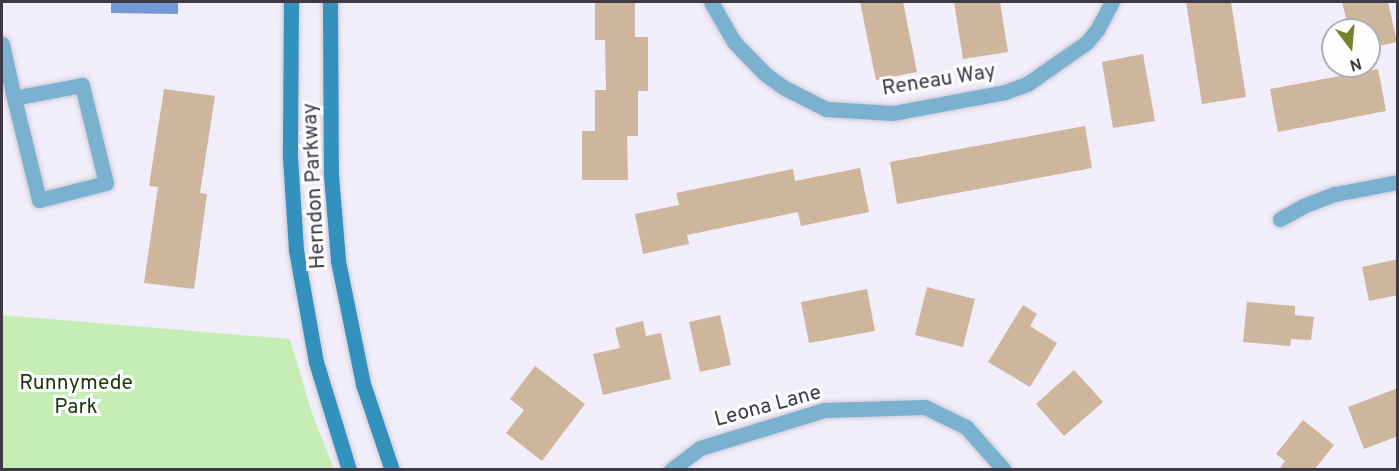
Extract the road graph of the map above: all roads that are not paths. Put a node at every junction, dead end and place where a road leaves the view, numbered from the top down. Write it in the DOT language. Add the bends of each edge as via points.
graph roads {
  1 [pos="291,2"];
  2 [pos="330,2"];
  3 [pos="711,2"];
  4 [pos="1112,2"];
  5 [pos="2,44"];
  6 [pos="14,98"];
  7 [pos="1398,182"];
  8 [pos="1280,219"];
  9 [pos="349,470"];
  10 [pos="392,470"];
  11 [pos="671,470"];
  12 [pos="1004,470"];
  1 -- 9 [label="main road, Herndon Parkway" via="290,157 296,250 316,362"];
  2 -- 10 [label="main road, Herndon Parkway" via="331,175 338,261 363,384"];
  3 -- 4 [label="street, Reneau Way" via="734,42 783,87 826,109 893,113 1005,92 1027,84 1086,43"];
  5 -- 6 [label="street"];
  6 -- 6 [label="street" via="39,200 106,183 82,85"];
  7 -- 8 [label="street" via="1335,194"];
  11 -- 12 [label="street, Leona Lane" via="700,448 824,410 925,407 966,428"];
}
